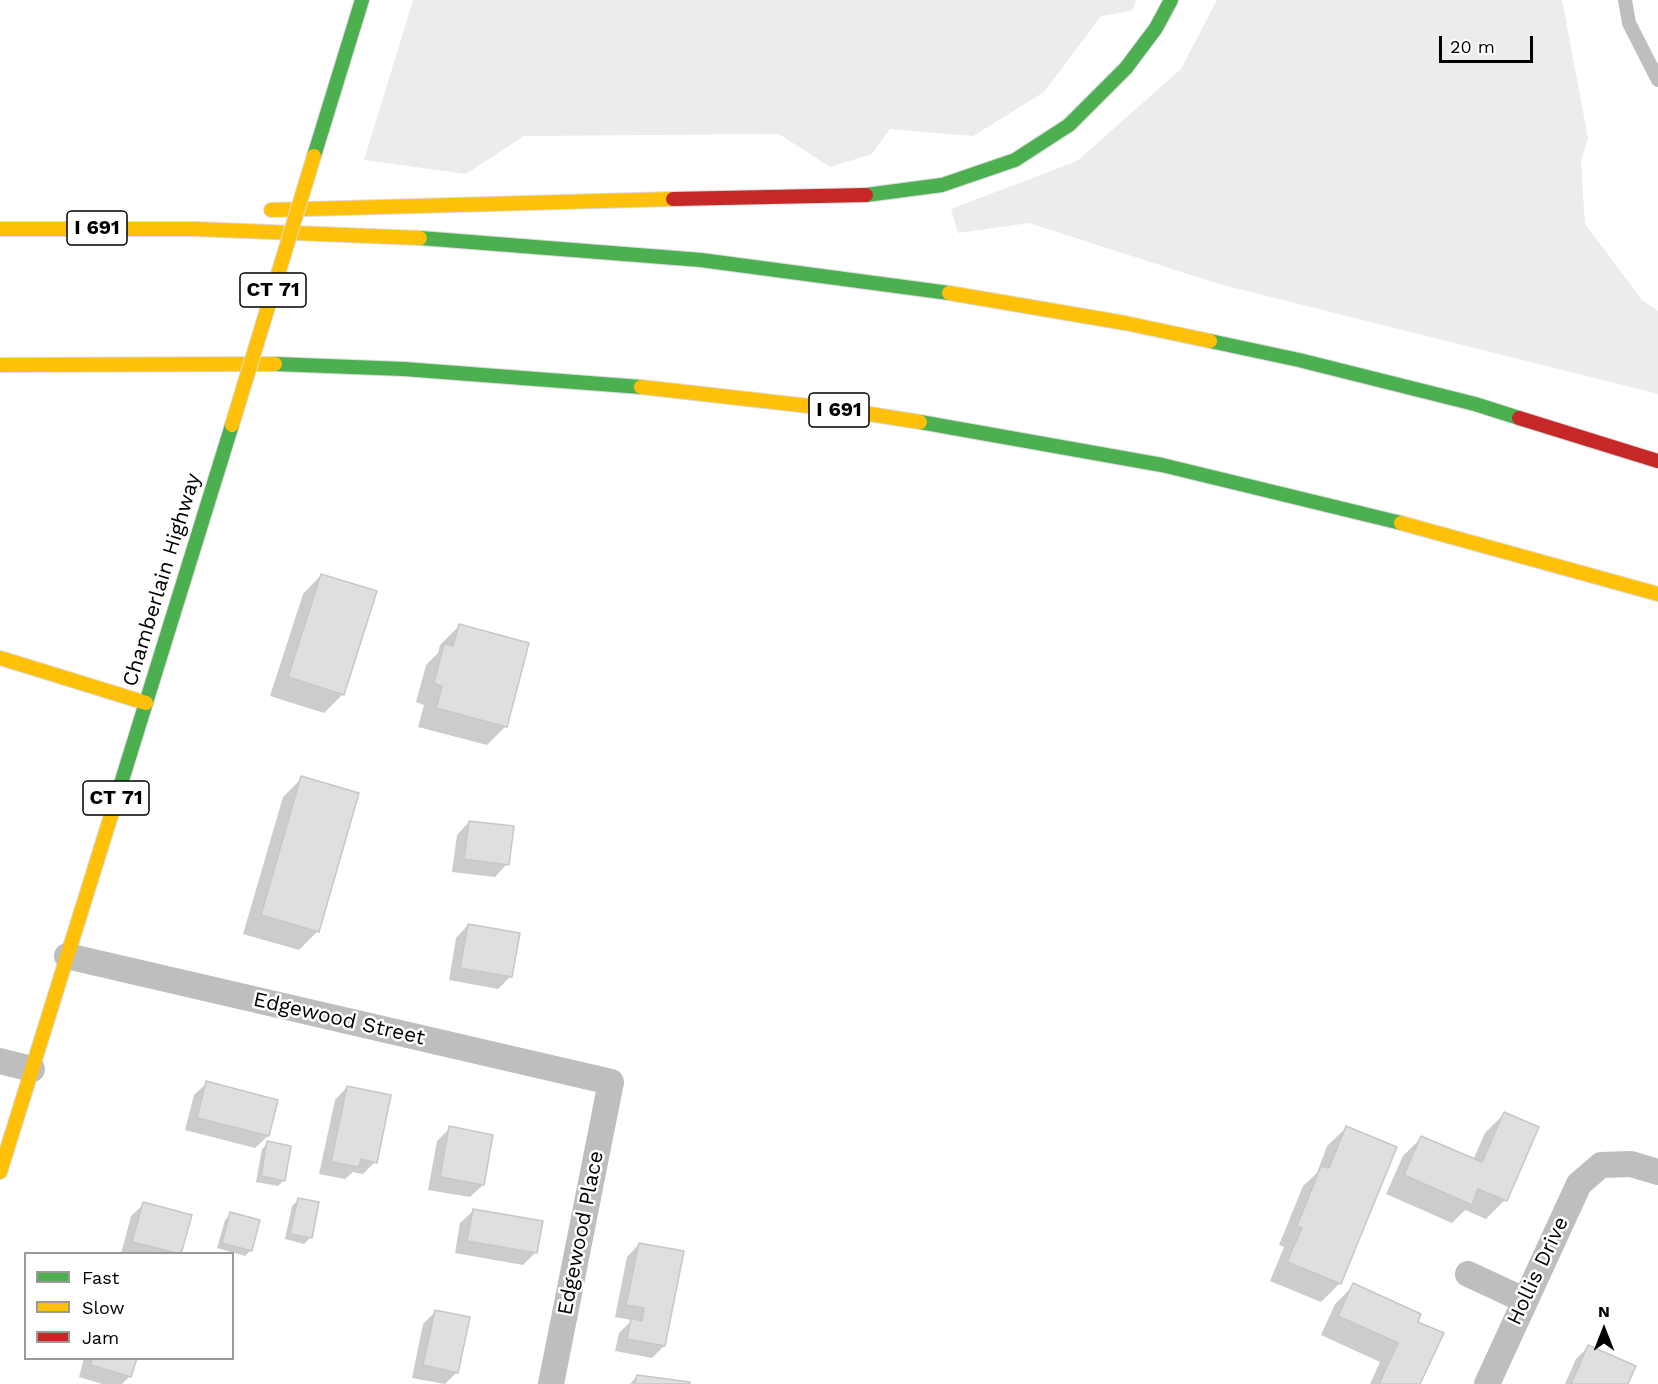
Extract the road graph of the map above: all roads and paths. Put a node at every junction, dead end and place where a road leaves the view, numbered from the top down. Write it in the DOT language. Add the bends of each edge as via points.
graph roads {
  1 [pos="362,0"];
  2 [pos="1171,0"];
  3 [pos="1625,0"];
  4 [pos="1658,80"];
  5 [pos="257,212"];
  6 [pos="240,216"];
  7 [pos="0,229"];
  8 [pos="195,229"];
  9 [pos="0,365"];
  10 [pos="1658,461"];
  11 [pos="1658,594"];
  12 [pos="0,658"];
  13 [pos="146,703"];
  14 [pos="67,956"];
  15 [pos="0,1061"];
  16 [pos="32,1069"];
  17 [pos="611,1082"];
  18 [pos="0,1172"];
  19 [pos="1658,1172"];
  20 [pos="1468,1274"];
  21 [pos="1524,1300"];
  22 [pos="551,1384"];
  23 [pos="1487,1384"];
  1 -- 13 [label="main road, Chamberlain Highway / CT 71, bridge"];
  2 -- 5 [label="main road" via="1126,68 1069,125 1015,160 942,185 835,198 596,200"];
  3 -- 4 [label="lane" via="1629,23"];
  6 -- 8 [label="main road"];
  7 -- 8 [label="main road, I 691"];
  8 -- 10 [label="main road, I 691" via="383,235 575,248 965,294 1125,323 1359,375 1475,404"];
  9 -- 11 [label="main road, I 691" via="224,363 404,369 630,386 855,412 1048,443 1214,477 1423,528"];
  12 -- 13 [label="main road"];
  13 -- 14 [label="main road, Chamberlain Highway / CT 71"];
  14 -- 16 [label="main road, Chamberlain Highway / CT 71"];
  14 -- 17 [label="street, Edgewood Street"];
  15 -- 16 [label="street"];
  16 -- 18 [label="main road, Chamberlain Highway / CT 71"];
  17 -- 22 [label="street, Edgewood Place"];
  19 -- 21 [label="street, Hollis Drive" via="1631,1164 1601,1165 1579,1184"];
  20 -- 21 [label="street"];
  21 -- 23 [label="street, Hollis Drive"];
}
